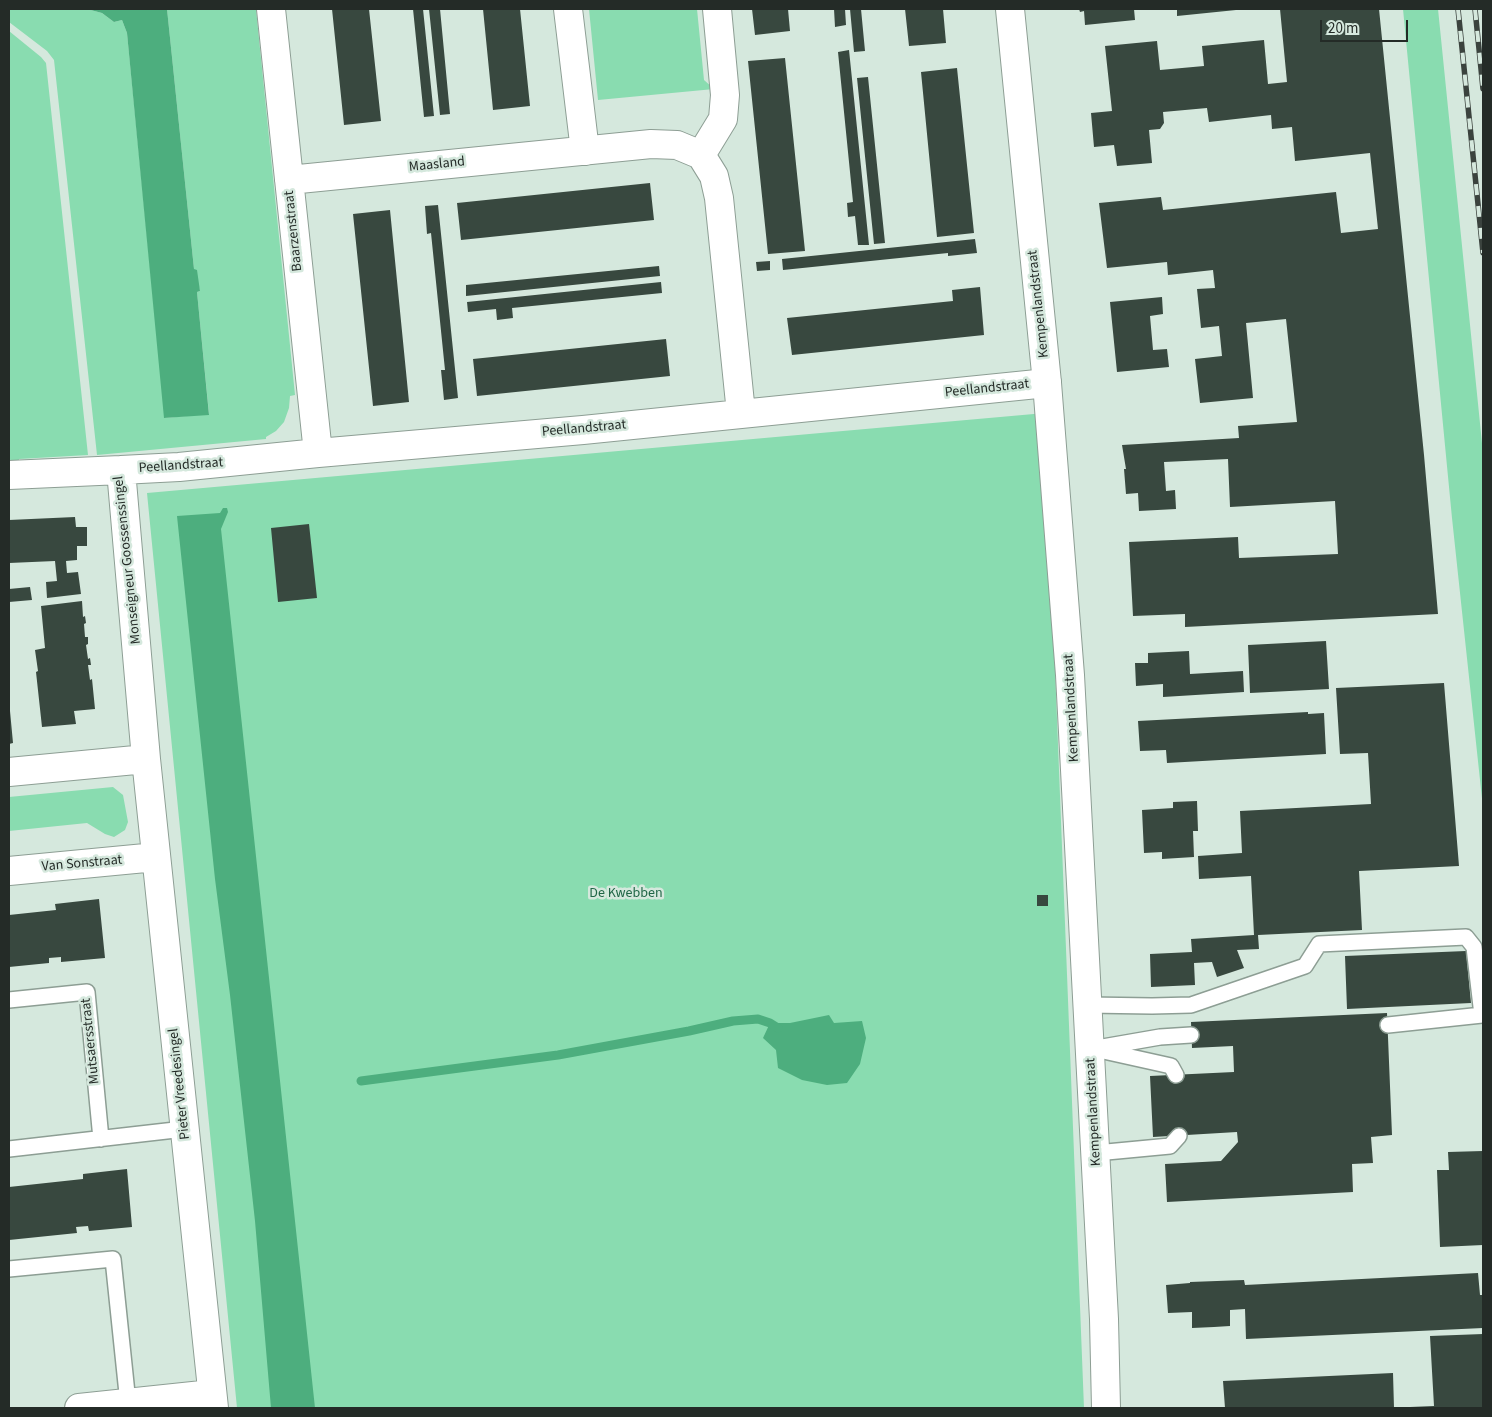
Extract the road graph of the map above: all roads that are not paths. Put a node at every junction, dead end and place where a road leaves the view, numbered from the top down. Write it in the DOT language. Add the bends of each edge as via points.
graph roads {
  1 [pos="271,9"];
  2 [pos="568,9"];
  3 [pos="717,9"];
  4 [pos="1010,9"];
  5 [pos="585,150"];
  6 [pos="701,155"];
  7 [pos="289,180"];
  8 [pos="1047,383"];
  9 [pos="741,413"];
  10 [pos="318,453"];
  11 [pos="121,470"];
  12 [pos="9,475"];
  13 [pos="146,759"];
  14 [pos="9,772"];
  15 [pos="156,857"];
  16 [pos="9,871"];
  17 [pos="9,1000"];
  18 [pos="1088,1005"];
  19 [pos="1388,1025"];
  20 [pos="1191,1035"];
  21 [pos="1090,1048"];
  22 [pos="1176,1075"];
  23 [pos="184,1130"];
  24 [pos="1179,1136"];
  25 [pos="100,1139"];
  26 [pos="9,1149"];
  27 [pos="1096,1153"];
  28 [pos="9,1269"];
  29 [pos="213,1401"];
  30 [pos="128,1403"];
  31 [pos="79,1408"];
  32 [pos="1106,1408"];
  1 -- 7 [label="street, Baarzenstraat"];
  2 -- 5 [label="street"];
  3 -- 6 [label="street" via="725,95 724,119"];
  4 -- 8 [label="street, Kempenlandstraat"];
  5 -- 6 [label="street, Maasland" via="668,144"];
  5 -- 7 [label="street, Maasland"];
  6 -- 9 [label="street" via="714,176 719,198"];
  7 -- 10 [label="street, Baarzenstraat"];
  8 -- 9 [label="street, Peellandstraat"];
  8 -- 18 [label="street, Kempenlandstraat" via="1070,675"];
  9 -- 10 [label="street, Peellandstraat"];
  10 -- 11 [label="street, Peellandstraat"];
  11 -- 12 [label="street, Monseigneur Goossenssingel"];
  11 -- 13 [label="street, Monseigneur Goossenssingel"];
  13 -- 14 [label="street"];
  13 -- 15 [label="street, Pieter Vreedesingel"];
  15 -- 16 [label="street, Van Sonstraat"];
  15 -- 23 [label="street, Pieter Vreedesingel"];
  17 -- 25 [label="lane, Mutsaersstraat" via="87,992"];
  18 -- 19 [label="lane" via="1191,1005 1305,966 1319,944 1466,937 1474,947 1482,1015"];
  18 -- 21 [label="street, Kempenlandstraat"];
  20 -- 21 [label="lane"];
  21 -- 22 [label="lane" via="1171,1066"];
  21 -- 27 [label="street, Kempenlandstraat"];
  23 -- 25 [label="lane"];
  23 -- 29 [label="street, Pieter Vreedesingel"];
  24 -- 27 [label="lane" via="1170,1146"];
  25 -- 26 [label="lane"];
  27 -- 32 [label="street, Kempenlandstraat"];
  28 -- 30 [label="lane" via="114,1259"];
  29 -- 30 [label="street"];
  30 -- 31 [label="street"];
}
